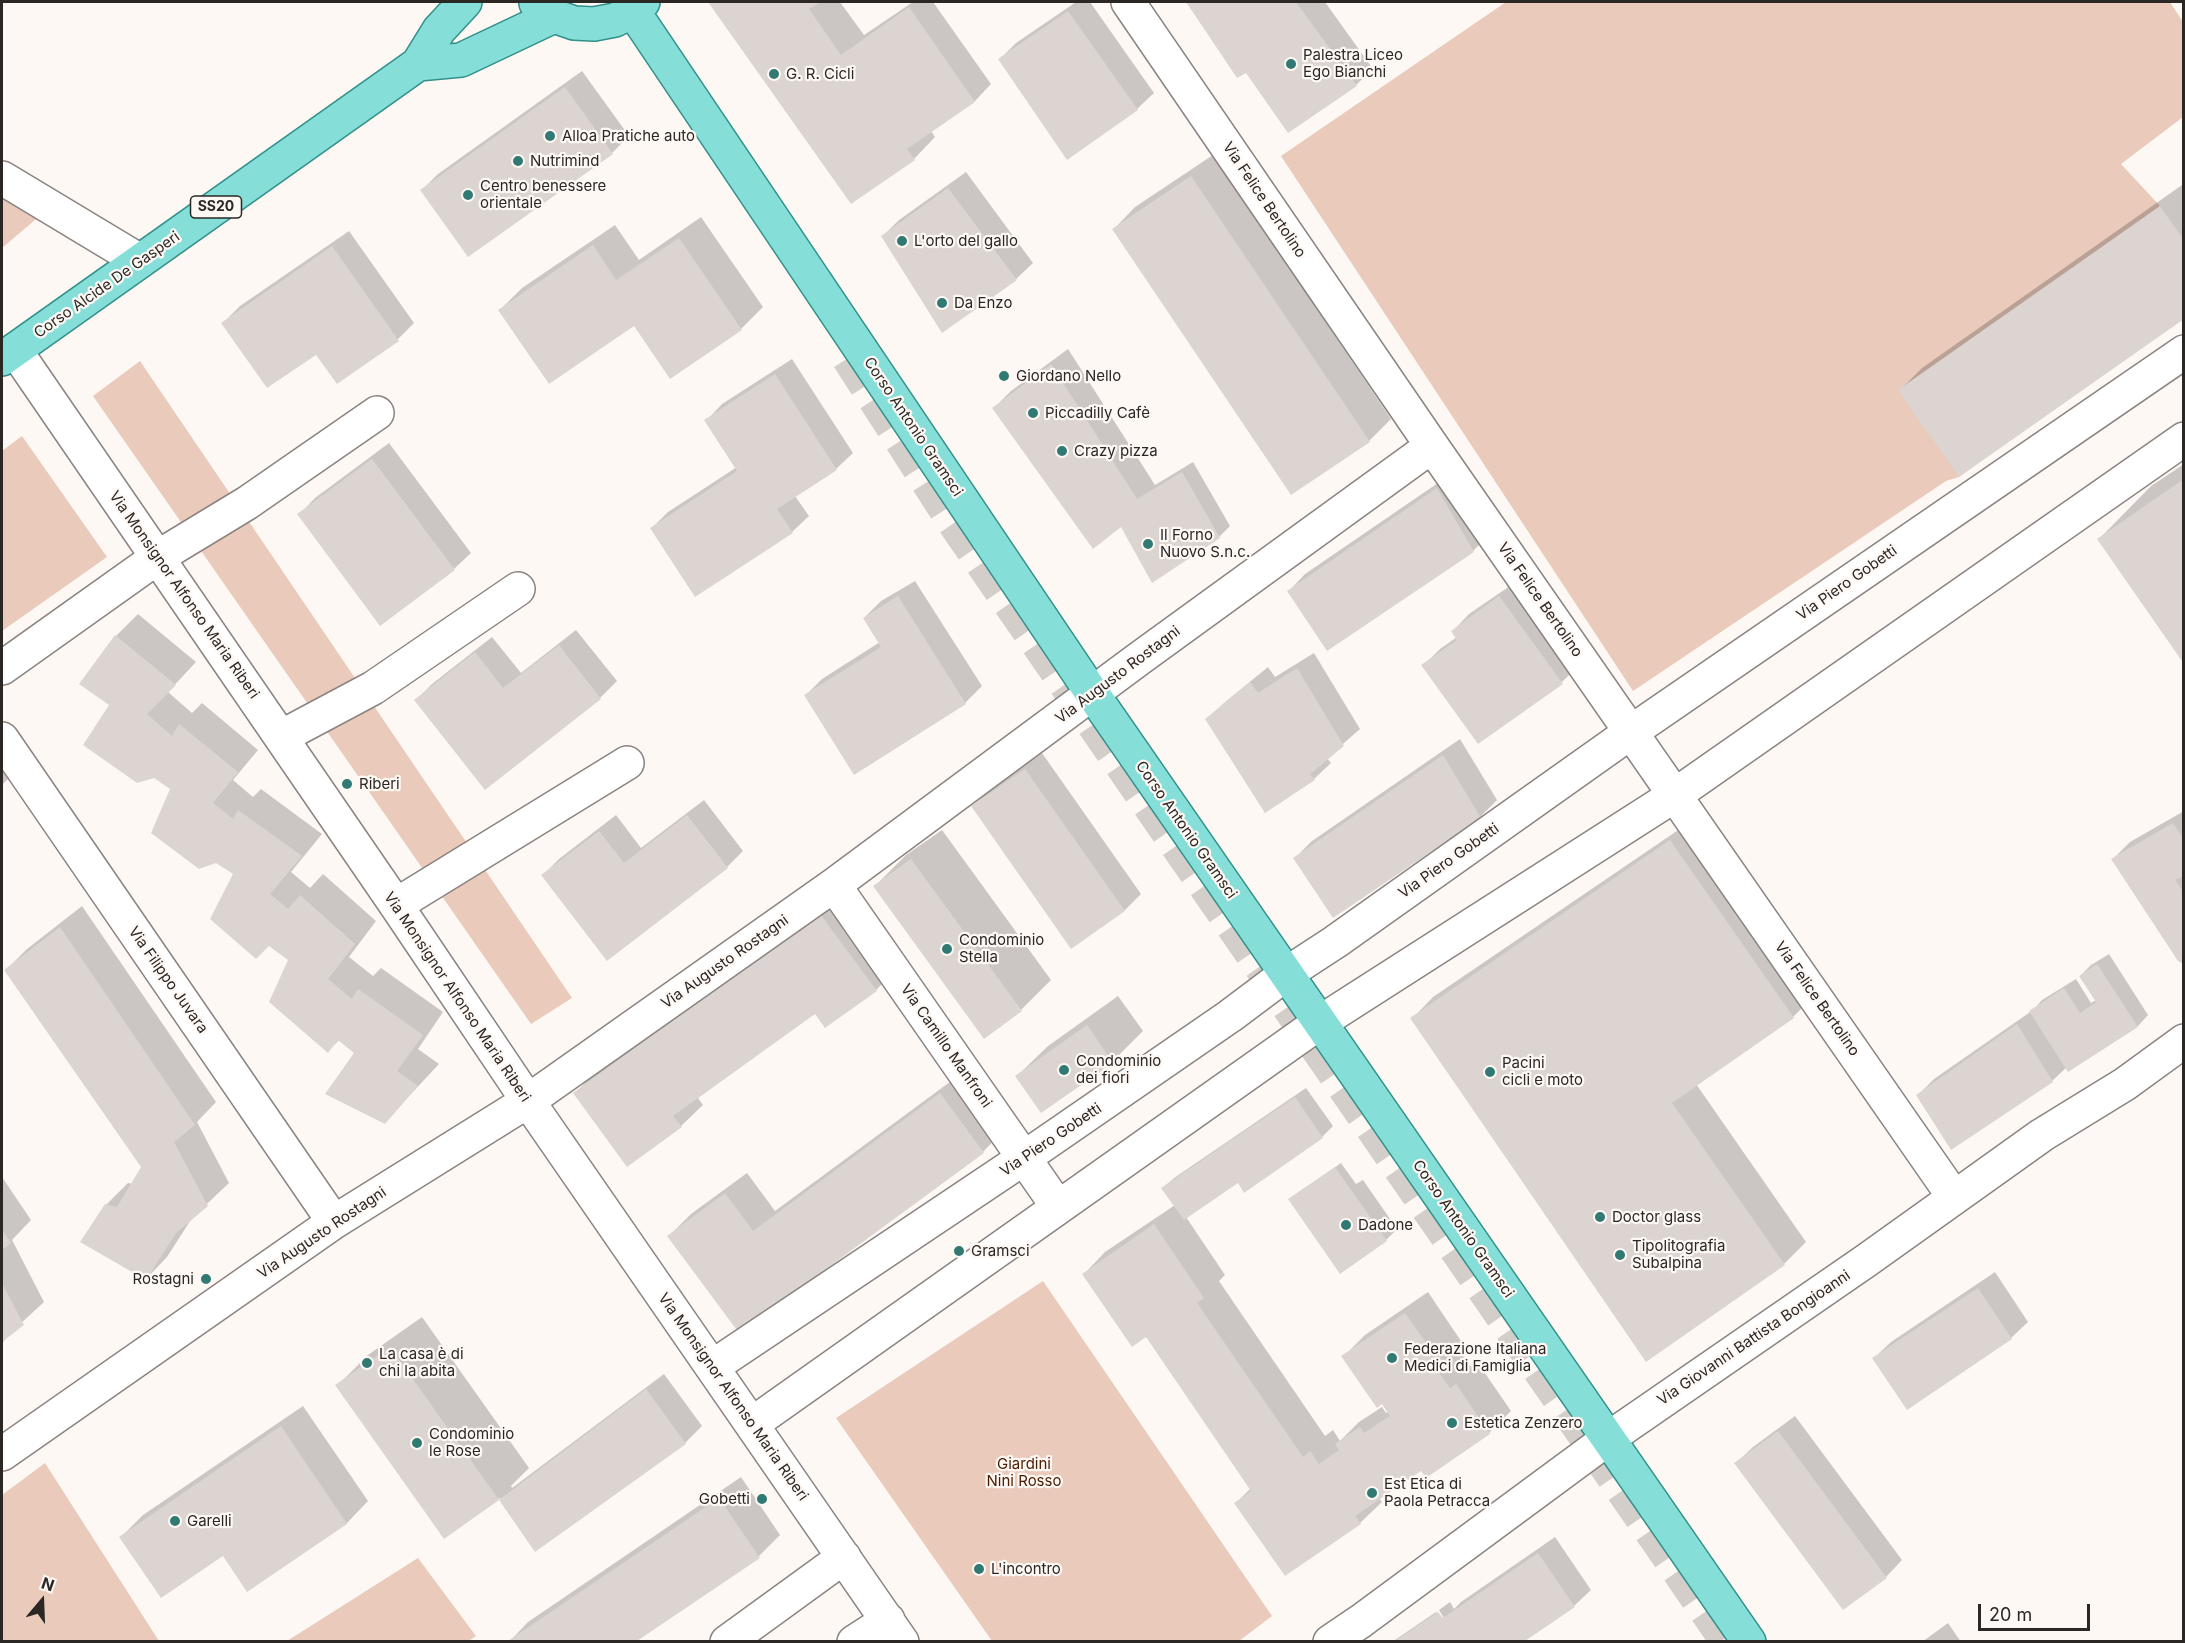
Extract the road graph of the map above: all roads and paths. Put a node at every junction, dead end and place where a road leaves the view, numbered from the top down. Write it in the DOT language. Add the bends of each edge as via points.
graph roads {
  1 [pos="465,2"];
  2 [pos="1128,2"];
  3 [pos="638,6"];
  4 [pos="544,9"];
  5 [pos="418,64"];
  6 [pos="2,178"];
  7 [pos="140,261"];
  8 [pos="2184,352"];
  9 [pos="8,355"];
  10 [pos="377,413"];
  11 [pos="2184,439"];
  12 [pos="1432,446"];
  13 [pos="158,557"];
  14 [pos="518,589"];
  15 [pos="2,668"];
  16 [pos="1092,693"];
  17 [pos="1631,732"];
  18 [pos="281,737"];
  19 [pos="2,739"];
  20 [pos="627,763"];
  21 [pos="1675,795"];
  22 [pos="834,885"];
  23 [pos="396,905"];
  24 [pos="1286,974"];
  25 [pos="1319,1023"];
  26 [pos="2184,1041"];
  27 [pos="528,1101"];
  28 [pos="1024,1158"];
  29 [pos="1954,1197"];
  30 [pos="1058,1207"];
  31 [pos="334,1222"];
  32 [pos="712,1367"];
  33 [pos="752,1424"];
  34 [pos="1609,1438"];
  35 [pos="2,1454"];
  36 [pos="844,1557"];
  37 [pos="895,1631"];
  38 [pos="727,1641"];
  39 [pos="854,1641"];
  40 [pos="1330,1641"];
  41 [pos="1749,1641"];
  1 -- 5 [label="main road, Corso Alcide De Gasperi / SS20" via="439,30"];
  2 -- 12 [label="street, Via Felice Bertolino"];
  3 -- 4 [label="main road" via="615,20 594,24 574,23"];
  3 -- 16 [label="main road, Corso Antonio Gramsci"];
  4 -- 5 [label="main road" via="461,60"];
  5 -- 7 [label="main road, Corso Alcide De Gasperi / SS20"];
  6 -- 7 [label="street"];
  7 -- 9 [label="main road, Corso Alcide De Gasperi / SS20"];
  8 -- 17 [label="street, Via Piero Gobetti"];
  9 -- 13 [label="street, Via Monsignor Alfonso Maria Riberi"];
  10 -- 13 [label="street" via="247,503"];
  11 -- 21 [label="street"];
  12 -- 16 [label="street, Via Augusto Rostagni"];
  12 -- 17 [label="street, Via Felice Bertolino"];
  13 -- 15 [label="street"];
  13 -- 18 [label="street, Via Monsignor Alfonso Maria Riberi"];
  14 -- 18 [label="street" via="373,688"];
  16 -- 22 [label="street, Via Augusto Rostagni"];
  16 -- 24 [label="main road, Corso Antonio Gramsci"];
  17 -- 21 [label="street, Via Felice Bertolino"];
  17 -- 24 [label="street, Via Piero Gobetti"];
  18 -- 23 [label="street, Via Monsignor Alfonso Maria Riberi"];
  19 -- 31 [label="street, Via Filippo Juvara"];
  20 -- 23 [label="street"];
  21 -- 25 [label="street"];
  21 -- 29 [label="street, Via Felice Bertolino"];
  22 -- 27 [label="street, Via Augusto Rostagni"];
  22 -- 28 [label="street, Via Camillo Manfroni"];
  23 -- 27 [label="street, Via Monsignor Alfonso Maria Riberi"];
  24 -- 25 [label="main road, Corso Antonio Gramsci"];
  24 -- 28 [label="street, Via Piero Gobetti"];
  25 -- 30 [label="street"];
  25 -- 34 [label="main road, Corso Antonio Gramsci"];
  26 -- 29 [label="street, Via Giovanni Battista Bongioanni"];
  27 -- 31 [label="street, Via Augusto Rostagni"];
  27 -- 32 [label="street, Via Monsignor Alfonso Maria Riberi"];
  28 -- 30 [label="street, Via Camillo Manfroni"];
  28 -- 32 [label="street, Via Piero Gobetti"];
  29 -- 34 [label="street, Via Giovanni Battista Bongioanni"];
  30 -- 33 [label="street"];
  31 -- 35 [label="street, Via Augusto Rostagni"];
  32 -- 33 [label="street, Via Monsignor Alfonso Maria Riberi"];
  33 -- 36 [label="street, Via Monsignor Alfonso Maria Riberi"];
  34 -- 40 [label="street, Via Giovanni Battista Bongioanni"];
  34 -- 41 [label="main road, Corso Antonio Gramsci"];
  36 -- 37 [label="street, Via Monsignor Alfonso Maria Riberi"];
  36 -- 38 [label="street"];
  37 -- 39 [label="street"];
}
